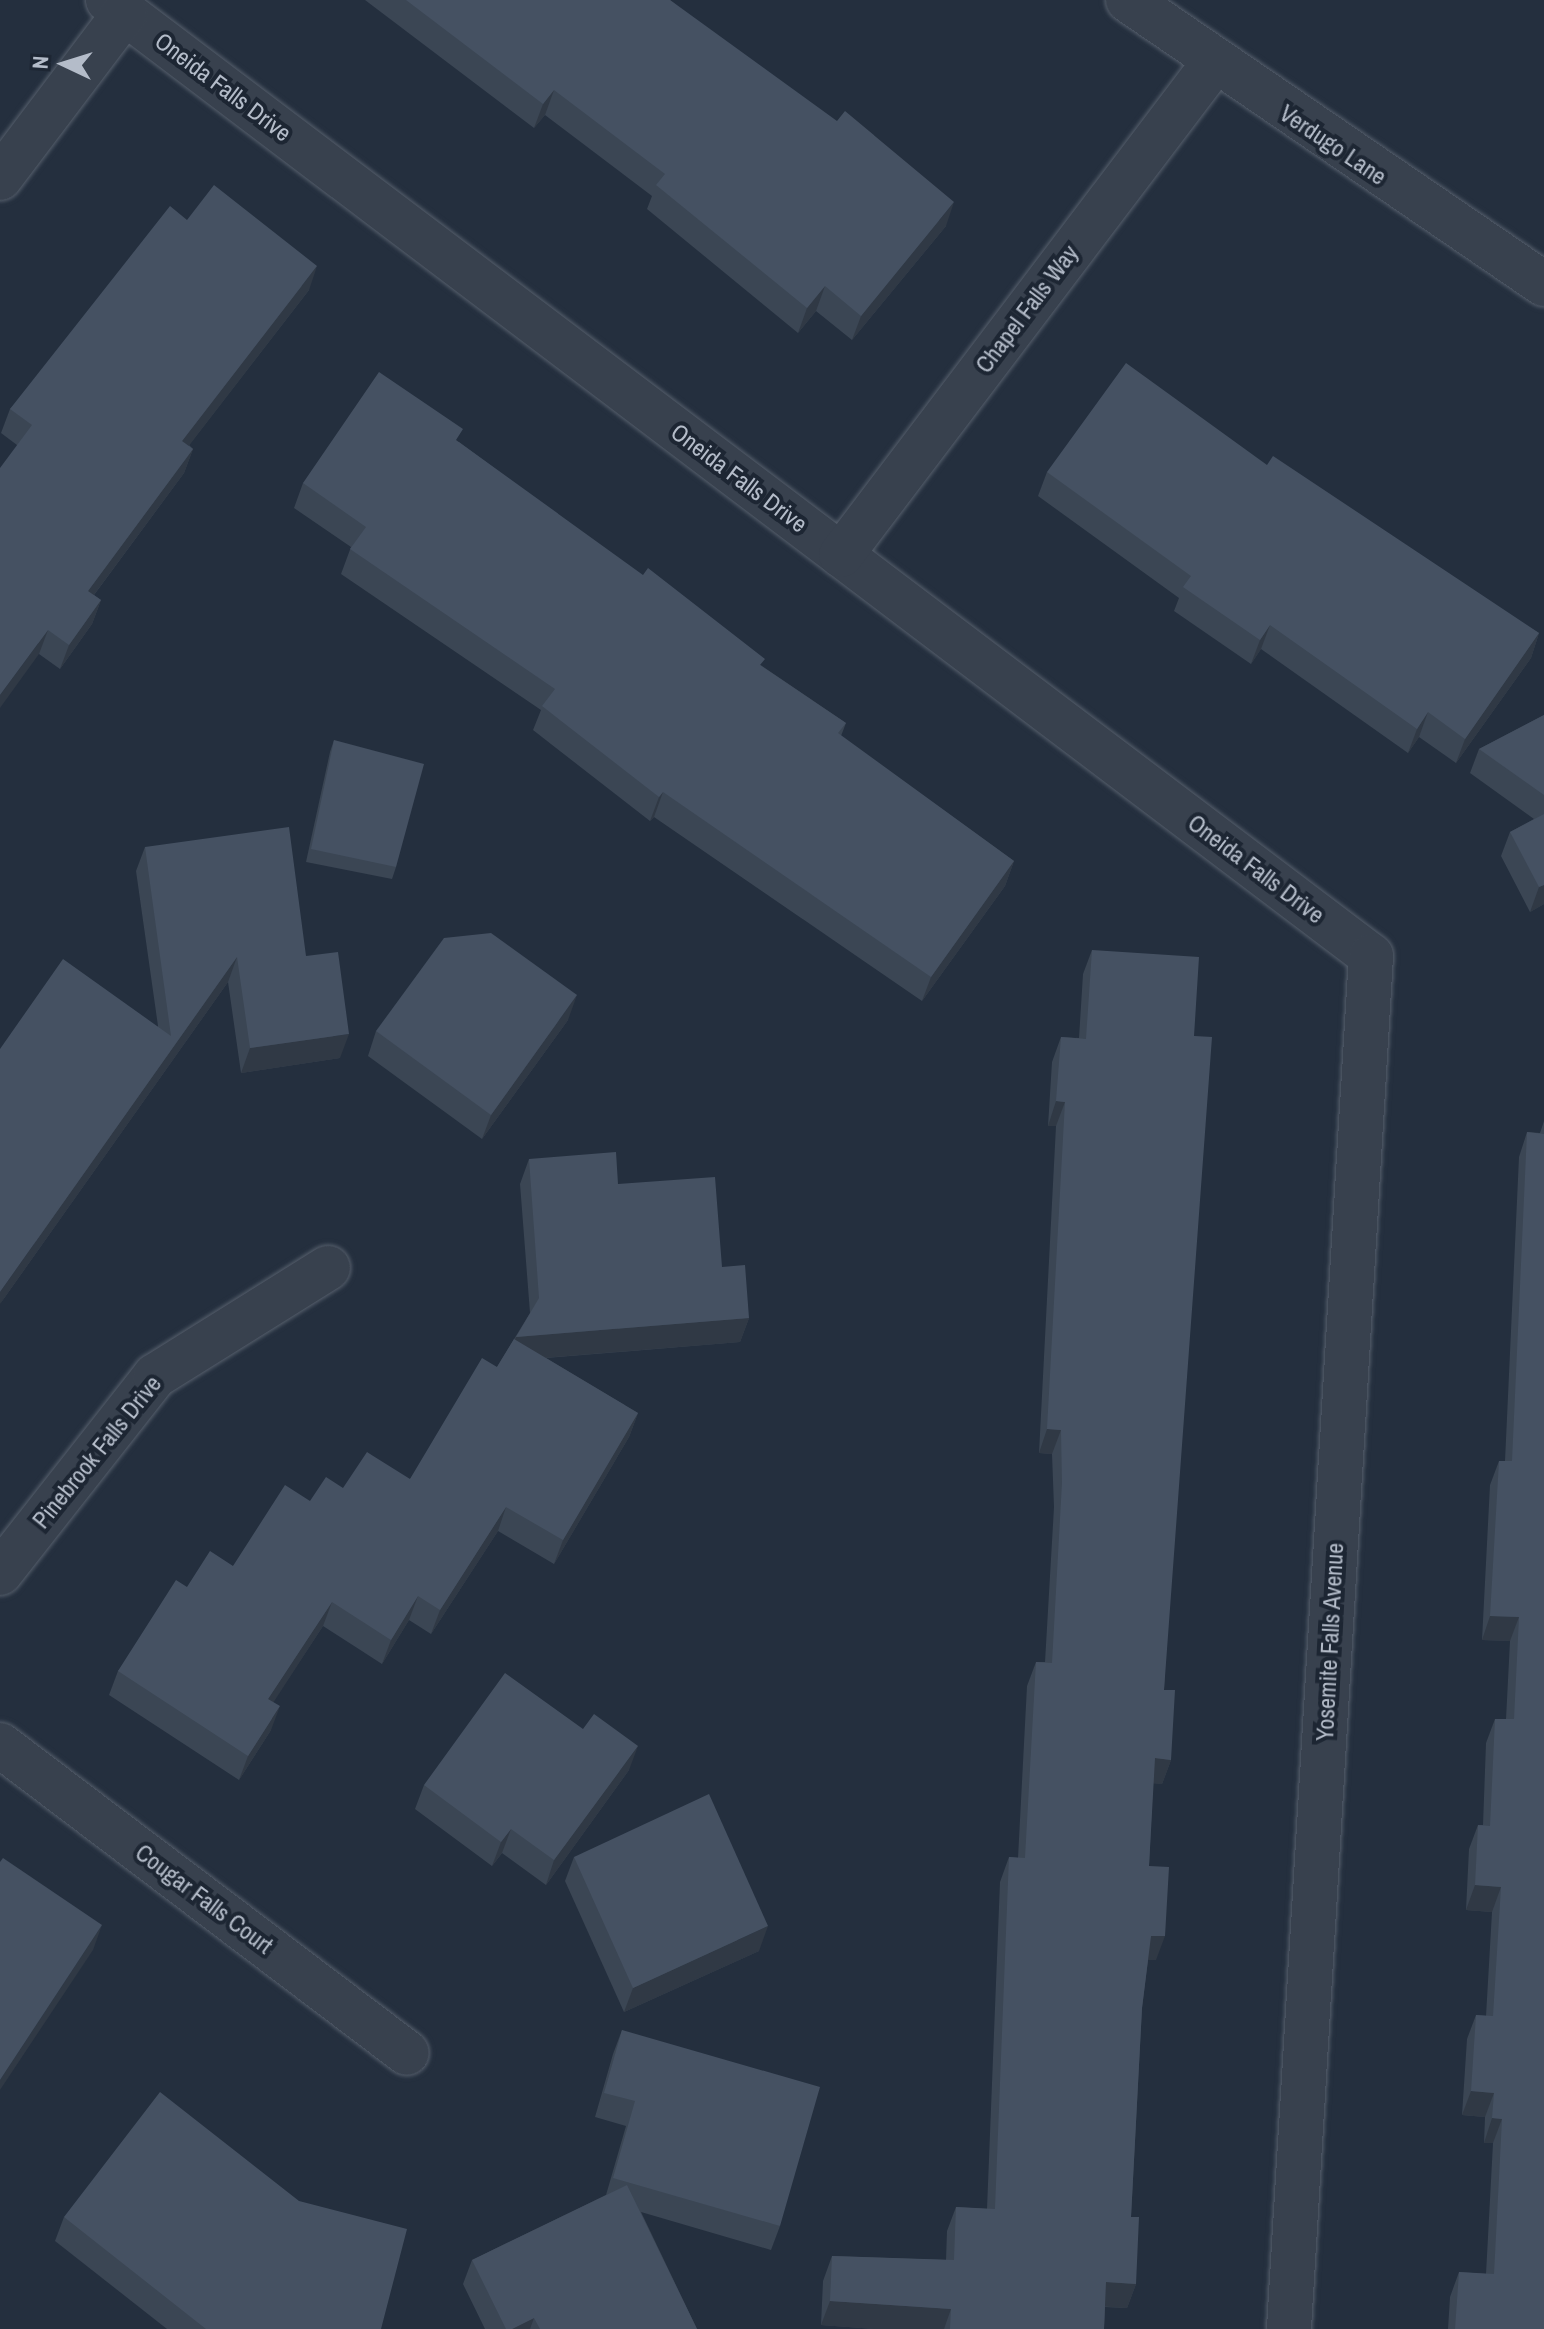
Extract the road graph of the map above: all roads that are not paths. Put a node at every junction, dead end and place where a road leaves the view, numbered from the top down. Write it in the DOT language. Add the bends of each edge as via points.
graph roads {
  1 [pos="1128,0"];
  2 [pos="116,6"];
  3 [pos="1213,64"];
  4 [pos="0,178"];
  5 [pos="1544,284"];
  6 [pos="841,555"];
  7 [pos="1371,956"];
  8 [pos="328,1268"];
  9 [pos="0,1573"];
  10 [pos="0,1745"];
  11 [pos="407,2053"];
  12 [pos="1289,2329"];
  1 -- 3 [label="street, Verdugo Lane"];
  2 -- 4 [label="street"];
  2 -- 6 [label="street, Oneida Falls Drive"];
  3 -- 5 [label="street, Verdugo Lane"];
  3 -- 6 [label="street, Chapel Falls Way"];
  6 -- 7 [label="street, Oneida Falls Drive"];
  7 -- 12 [label="street, Yosemite Falls Avenue"];
  8 -- 9 [label="street, Pinebrook Falls Drive" via="155,1376"];
  10 -- 11 [label="street, Cougar Falls Court"];
}
